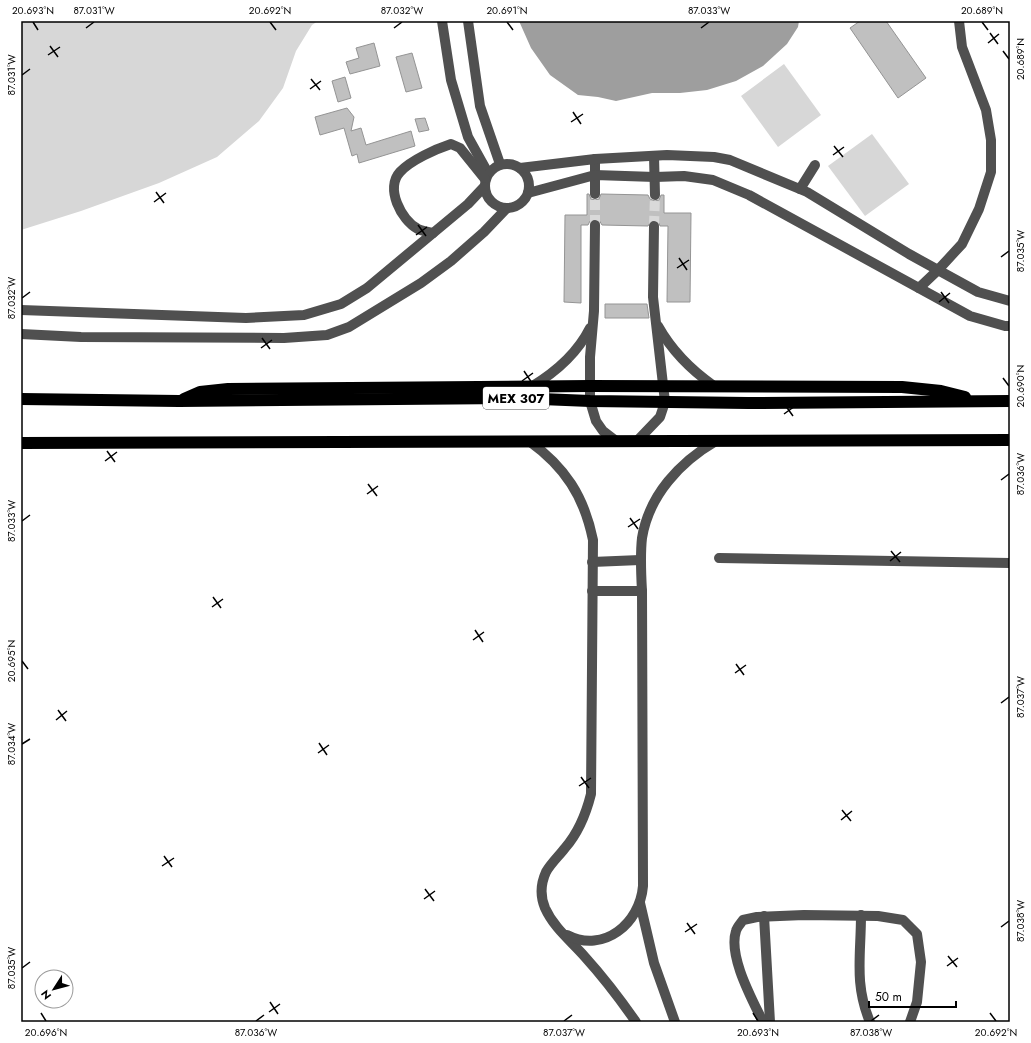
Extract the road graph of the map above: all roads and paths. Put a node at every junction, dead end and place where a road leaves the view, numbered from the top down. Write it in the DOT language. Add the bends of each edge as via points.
graph roads {
  1 [pos="442,21"];
  2 [pos="468,21"];
  3 [pos="959,21"];
  4 [pos="654,156"];
  5 [pos="595,159"];
  6 [pos="500,164"];
  7 [pos="815,165"];
  8 [pos="520,168"];
  9 [pos="595,175"];
  10 [pos="655,177"];
  11 [pos="486,179"];
  12 [pos="800,189"];
  13 [pos="528,193"];
  14 [pos="595,194"];
  15 [pos="655,195"];
  16 [pos="507,208"];
  17 [pos="595,225"];
  18 [pos="654,226"];
  19 [pos="433,233"];
  20 [pos="938,270"];
  21 [pos="919,288"];
  22 [pos="1010,302"];
  23 [pos="21,310"];
  24 [pos="655,322"];
  25 [pos="593,323"];
  26 [pos="1010,326"];
  27 [pos="21,334"];
  28 [pos="531,386"];
  29 [pos="590,386"];
  30 [pos="664,386"];
  31 [pos="714,386"];
  32 [pos="21,400"];
  33 [pos="179,401"];
  34 [pos="590,401"];
  35 [pos="1010,401"];
  36 [pos="665,402"];
  37 [pos="978,402"];
  38 [pos="1010,440"];
  39 [pos="616,441"];
  40 [pos="637,441"];
  41 [pos="716,441"];
  42 [pos="529,442"];
  43 [pos="21,443"];
  44 [pos="720,558"];
  45 [pos="640,560"];
  46 [pos="592,562"];
  47 [pos="1010,563"];
  48 [pos="592,591"];
  49 [pos="642,591"];
  50 [pos="640,903"];
  51 [pos="862,915"];
  52 [pos="764,916"];
  53 [pos="562,932"];
  54 [pos="636,1022"];
  55 [pos="675,1022"];
  56 [pos="763,1022"];
  57 [pos="770,1022"];
  58 [pos="870,1022"];
  59 [pos="910,1022"];
  1 -- 11 [label="street" via="452,80 468,137"];
  2 -- 6 [label="street" via="480,106"];
  3 -- 20 [label="street" via="962,47 986,110 991,140 991,172 979,209 962,244"];
  4 -- 5 [label="street"];
  4 -- 10 [label="street"];
  4 -- 12 [label="street" via="714,157 730,160"];
  5 -- 8 [label="street"];
  5 -- 9 [label="street"];
  6 -- 8 [label="street" via="514,164"];
  6 -- 11 [label="street" via="493,168"];
  7 -- 12 [label="street"];
  8 -- 13 [label="street" via="528,179"];
  9 -- 10 [label="street"];
  9 -- 13 [label="street"];
  9 -- 14 [label="street"];
  10 -- 15 [label="street"];
  10 -- 21 [label="street" via="684,176 713,180 749,195"];
  11 -- 16 [label="street" via="486,194 494,204"];
  11 -- 19 [label="street" via="468,204"];
  11 -- 19 [label="street" via="460,148 451,144 408,164 398,173 393,186 396,202 405,218 418,229"];
  12 -- 20 [label="street"];
  13 -- 16 [label="street" via="520,204"];
  16 -- 27 [label="street" via="451,261 349,327 327,335 284,338 81,337"];
  17 -- 25 [label="street"];
  18 -- 24 [label="street"];
  19 -- 23 [label="street" via="366,288 340,304 304,315 246,318"];
  20 -- 21 [label="street"];
  20 -- 22 [label="street" via="978,292"];
  21 -- 26 [label="street" via="970,316"];
  24 -- 30 [label="street"];
  24 -- 31 [label="street" via="680,357"];
  25 -- 28 [label="street" via="566,362"];
  25 -- 29 [label="street"];
  28 -- 29 [label="highway"];
  28 -- 33 [label="highway" via="228,389 200,392"];
  29 -- 30 [label="highway"];
  29 -- 34 [label="street"];
  30 -- 31 [label="highway"];
  30 -- 36 [label="street"];
  31 -- 37 [label="highway" via="902,387 941,392"];
  32 -- 33 [label="highway, MEX 307"];
  33 -- 34 [label="highway, MEX 307" via="517,398"];
  34 -- 36 [label="highway, MEX 307"];
  34 -- 39 [label="street" via="596,421 603,431"];
  35 -- 37 [label="highway, MEX 307"];
  36 -- 37 [label="highway, MEX 307"];
  36 -- 40 [label="street" via="660,417"];
  38 -- 41 [label="highway"];
  39 -- 40 [label="highway"];
  39 -- 42 [label="highway"];
  40 -- 41 [label="highway"];
  41 -- 45 [label="street" via="699,451 674,473 658,496 642,537"];
  42 -- 43 [label="highway"];
  42 -- 46 [label="street" via="565,474 580,500 591,533"];
  44 -- 47 [label="street"];
  45 -- 46 [label="street"];
  45 -- 49 [label="street"];
  46 -- 48 [label="street"];
  48 -- 49 [label="street"];
  48 -- 53 [label="street" via="591,794 583,820 571,842 550,865 542,890 545,907 552,921"];
  49 -- 50 [label="street" via="643,886"];
  50 -- 53 [label="street" via="631,919 608,937 583,941"];
  50 -- 55 [label="street" via="654,963"];
  51 -- 52 [label="street"];
  51 -- 58 [label="street" via="860,987 862,1003"];
  51 -- 59 [label="street" via="903,920 917,934 921,962 917,1002"];
  52 -- 56 [label="street" via="742,920 736,930 735,945 744,983"];
  52 -- 57 [label="street"];
  53 -- 54 [label="street" via="606,981"];
}
